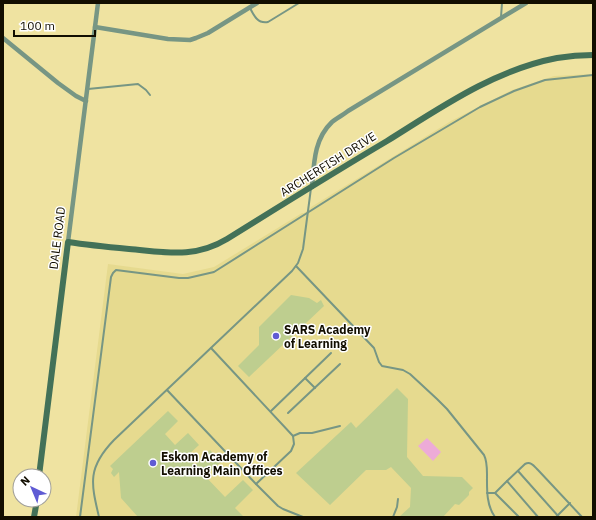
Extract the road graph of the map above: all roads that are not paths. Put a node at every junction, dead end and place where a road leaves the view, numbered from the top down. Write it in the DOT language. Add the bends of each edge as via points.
graph roads {
  1 [pos="98,3"];
  2 [pos="257,3"];
  3 [pos="299,3"];
  4 [pos="502,3"];
  5 [pos="526,3"];
  6 [pos="250,7"];
  7 [pos="501,18"];
  8 [pos="95,27"];
  9 [pos="3,38"];
  10 [pos="593,54"];
  11 [pos="593,75"];
  12 [pos="87,89"];
  13 [pos="150,95"];
  14 [pos="86,101"];
  15 [pos="312,187"];
  16 [pos="308,212"];
  17 [pos="68,242"];
  18 [pos="296,266"];
  19 [pos="211,348"];
  20 [pos="331,353"];
  21 [pos="340,364"];
  22 [pos="305,378"];
  23 [pos="316,388"];
  24 [pos="167,390"];
  25 [pos="271,411"];
  26 [pos="288,413"];
  27 [pos="340,426"];
  28 [pos="293,436"];
  29 [pos="41,468"];
  30 [pos="518,471"];
  31 [pos="507,481"];
  32 [pos="256,484"];
  33 [pos="487,493"];
  34 [pos="495,493"];
  35 [pos="398,499"];
  36 [pos="570,503"];
  37 [pos="558,516"];
  38 [pos="80,517"];
  39 [pos="99,517"];
  40 [pos="303,517"];
  41 [pos="393,517"];
  42 [pos="495,517"];
  43 [pos="519,517"];
  44 [pos="538,517"];
  45 [pos="582,517"];
  1 -- 8 [label="street, DALE ROAD"];
  2 -- 6 [label="street"];
  3 -- 6 [label="lane" via="264,23 256,19"];
  4 -- 7 [label="lane"];
  5 -- 7 [label="street"];
  6 -- 8 [label="street" via="208,33 190,40"];
  7 -- 15 [label="street" via="332,122 322,135 316,151"];
  8 -- 12 [label="street, DALE ROAD"];
  9 -- 14 [label="street" via="58,83"];
  10 -- 15 [label="street, ARCHERFISH DRIVE" via="540,62 487,82"];
  11 -- 16 [label="lane" via="545,80 480,107"];
  12 -- 13 [label="lane" via="138,84"];
  12 -- 14 [label="street, DALE ROAD"];
  14 -- 17 [label="street, DALE ROAD"];
  15 -- 16 [label="lane"];
  15 -- 17 [label="street, ARCHERFISH DRIVE" via="222,242 198,251 170,253"];
  16 -- 18 [label="lane" via="303,249"];
  16 -- 38 [label="lane" via="214,272 188,278 120,270 113,273"];
  17 -- 29 [label="street, DALE ROAD"];
  18 -- 19 [label="lane"];
  18 -- 33 [label="lane" via="374,348 382,366 408,372 447,409 485,458"];
  19 -- 24 [label="lane"];
  19 -- 25 [label="lane"];
  20 -- 22 [label="lane"];
  21 -- 23 [label="lane"];
  22 -- 23 [label="lane"];
  22 -- 25 [label="lane"];
  23 -- 26 [label="lane"];
  24 -- 32 [label="lane"];
  24 -- 39 [label="lane" via="100,456 93,485"];
  25 -- 28 [label="lane"];
  27 -- 28 [label="lane"];
  28 -- 32 [label="lane" via="294,444 291,451"];
  30 -- 31 [label="lane"];
  30 -- 36 [label="lane" via="525,464 531,463"];
  30 -- 37 [label="lane"];
  31 -- 34 [label="lane"];
  31 -- 44 [label="lane"];
  32 -- 40 [label="lane" via="280,508"];
  33 -- 34 [label="lane"];
  33 -- 42 [label="lane"];
  34 -- 43 [label="lane"];
  35 -- 41 [label="lane"];
  36 -- 37 [label="lane"];
  36 -- 45 [label="lane"];
}
